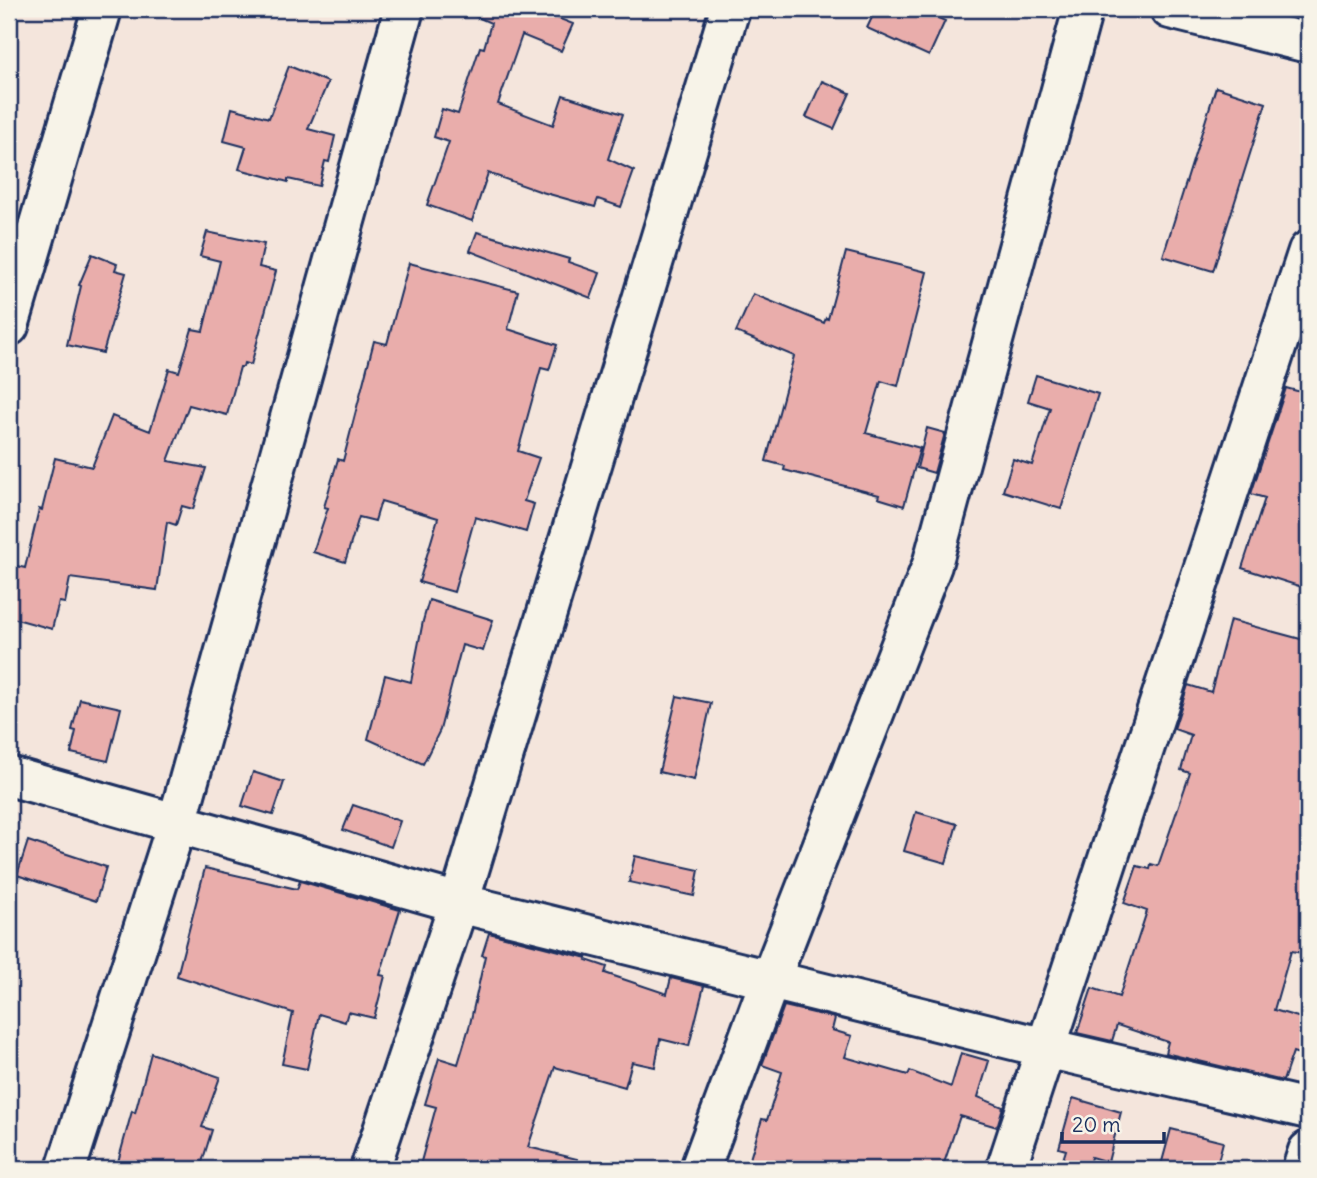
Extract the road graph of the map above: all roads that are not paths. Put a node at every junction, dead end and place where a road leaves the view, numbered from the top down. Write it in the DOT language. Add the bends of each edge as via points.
graph roads {
  1 [pos="102,9"];
  2 [pos="404,9"];
  3 [pos="730,9"];
  4 [pos="1083,9"];
  5 [pos="1170,9"];
  6 [pos="1308,43"];
  7 [pos="1308,251"];
  8 [pos="9,326"];
  9 [pos="9,776"];
  10 [pos="177,823"];
  11 [pos="459,903"];
  12 [pos="770,980"];
  13 [pos="1046,1048"];
  14 [pos="1308,1110"];
  15 [pos="1308,1151"];
  16 [pos="66,1169"];
  17 [pos="370,1169"];
  18 [pos="700,1169"];
  19 [pos="1006,1169"];
  20 [pos="1302,1169"];
  1 -- 8 [label="street"];
  2 -- 10 [label="street"];
  3 -- 11 [label="street"];
  4 -- 12 [label="street" via="932,565"];
  5 -- 6 [label="street"];
  7 -- 13 [label="street"];
  9 -- 10 [label="street"];
  10 -- 11 [label="street"];
  10 -- 16 [label="street"];
  11 -- 12 [label="street"];
  11 -- 17 [label="street"];
  12 -- 13 [label="street"];
  12 -- 18 [label="street"];
  13 -- 14 [label="street"];
  13 -- 19 [label="street"];
  15 -- 20 [label="street"];
}
